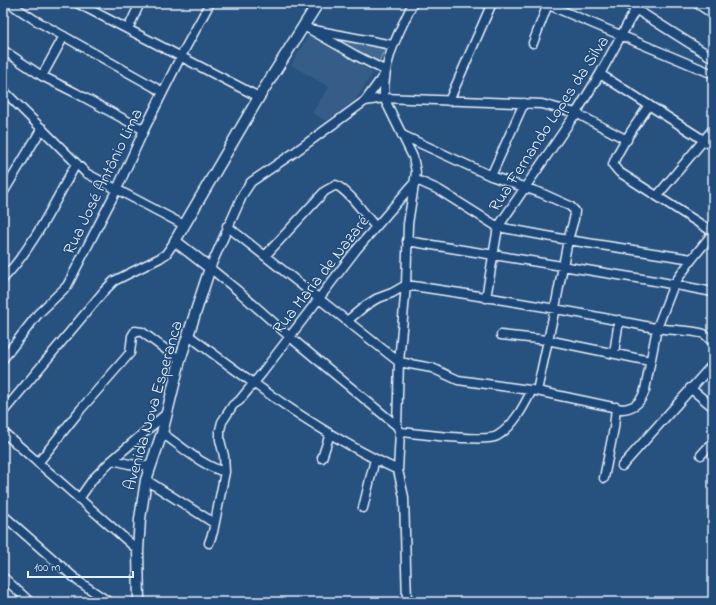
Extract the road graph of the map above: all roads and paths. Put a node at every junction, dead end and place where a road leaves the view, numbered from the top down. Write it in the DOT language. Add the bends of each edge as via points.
graph roads {
  1 [pos="9,3"];
  2 [pos="77,3"];
  3 [pos="140,3"];
  4 [pos="210,3"];
  5 [pos="318,3"];
  6 [pos="413,3"];
  7 [pos="492,3"];
  8 [pos="626,3"];
  9 [pos="696,3"];
  10 [pos="546,4"];
  11 [pos="638,6"];
  12 [pos="713,14"];
  13 [pos="306,27"];
  14 [pos="128,29"];
  15 [pos="64,36"];
  16 [pos="622,36"];
  17 [pos="533,43"];
  18 [pos="392,45"];
  19 [pos="3,50"];
  20 [pos="181,56"];
  21 [pos="713,58"];
  22 [pos="385,73"];
  23 [pos="600,74"];
  24 [pos="713,74"];
  25 [pos="42,76"];
  26 [pos="163,92"];
  27 [pos="4,94"];
  28 [pos="259,97"];
  29 [pos="384,98"];
  30 [pos="365,101"];
  31 [pos="449,101"];
  32 [pos="524,103"];
  33 [pos="649,105"];
  34 [pos="576,113"];
  35 [pos="42,128"];
  36 [pos="713,129"];
  37 [pos="144,130"];
  38 [pos="402,135"];
  39 [pos="627,140"];
  40 [pos="704,140"];
  41 [pos="713,146"];
  42 [pos="76,164"];
  43 [pos="491,176"];
  44 [pos="416,181"];
  45 [pos="526,187"];
  46 [pos="116,189"];
  47 [pos="3,193"];
  48 [pos="657,196"];
  49 [pos="184,225"];
  50 [pos="227,226"];
  51 [pos="375,226"];
  52 [pos="498,227"];
  53 [pos="713,232"];
  54 [pos="568,240"];
  55 [pos="174,241"];
  56 [pos="407,241"];
  57 [pos="493,255"];
  58 [pos="265,256"];
  59 [pos="692,259"];
  60 [pos="562,267"];
  61 [pos="210,268"];
  62 [pos="3,279"];
  63 [pos="674,284"];
  64 [pos="406,285"];
  65 [pos="713,292"];
  66 [pos="318,298"];
  67 [pos="486,298"];
  68 [pos="555,308"];
  69 [pos="619,320"];
  70 [pos="347,321"];
  71 [pos="657,328"];
  72 [pos="713,332"];
  73 [pos="704,334"];
  74 [pos="188,335"];
  75 [pos="501,335"];
  76 [pos="290,337"];
  77 [pos="547,340"];
  78 [pos="713,342"];
  79 [pos="614,353"];
  80 [pos="3,359"];
  81 [pos="180,360"];
  82 [pos="650,361"];
  83 [pos="399,362"];
  84 [pos="713,364"];
  85 [pos="252,384"];
  86 [pos="690,388"];
  87 [pos="534,390"];
  88 [pos="713,406"];
  89 [pos="619,408"];
  90 [pos="3,412"];
  91 [pos="167,413"];
  92 [pos="398,429"];
  93 [pos="3,432"];
  94 [pos="162,432"];
  95 [pos="330,434"];
  96 [pos="713,442"];
  97 [pos="701,455"];
  98 [pos="322,458"];
  99 [pos="113,460"];
  100 [pos="375,460"];
  101 [pos="38,463"];
  102 [pos="151,466"];
  103 [pos="622,466"];
  104 [pos="398,470"];
  105 [pos="225,472"];
  106 [pos="604,478"];
  107 [pos="146,480"];
  108 [pos="79,499"];
  109 [pos="364,508"];
  110 [pos="3,515"];
  111 [pos="214,523"];
  112 [pos="209,543"];
  113 [pos="138,550"];
  114 [pos="3,577"];
  115 [pos="30,602"];
  116 [pos="109,602"];
  117 [pos="139,602"];
  118 [pos="407,602"];
  1 -- 15 [label="street"];
  2 -- 14 [label="street"];
  3 -- 14 [label="street"];
  4 -- 20 [label="street, Rua José Antônio Lima"];
  5 -- 13 [label="main road"];
  6 -- 18 [label="street"];
  7 -- 31 [label="street"];
  8 -- 11 [label="street"];
  9 -- 12 [label="street"];
  10 -- 16 [label="street"];
  10 -- 17 [label="street"];
  11 -- 16 [label="street, Rua Fernando Lopes da Silva"];
  11 -- 21 [label="street"];
  13 -- 18 [label="street"];
  13 -- 22 [label="street"];
  13 -- 28 [label="main road"];
  14 -- 20 [label="street"];
  15 -- 25 [label="street"];
  15 -- 26 [label="street"];
  16 -- 23 [label="street, Rua Fernando Lopes da Silva"];
  16 -- 24 [label="street"];
  18 -- 22 [label="street"];
  19 -- 25 [label="street"];
  20 -- 26 [label="street, Rua José Antônio Lima"];
  20 -- 28 [label="street"];
  22 -- 29 [label="street"];
  22 -- 30 [label="street"];
  23 -- 33 [label="street"];
  23 -- 34 [label="street, Rua Fernando Lopes da Silva"];
  25 -- 37 [label="street"];
  26 -- 37 [label="street, Rua José Antônio Lima"];
  27 -- 35 [label="street"];
  28 -- 49 [label="main road"];
  29 -- 30 [label="street"];
  29 -- 31 [label="street"];
  29 -- 38 [label="street"];
  30 -- 50 [label="street" via="251,182 242,194"];
  31 -- 32 [label="street"];
  32 -- 34 [label="street" via="557,107"];
  32 -- 43 [label="street"];
  33 -- 39 [label="street"];
  33 -- 40 [label="street"];
  34 -- 39 [label="street"];
  34 -- 45 [label="street, Rua Fernando Lopes da Silva"];
  35 -- 42 [label="street"];
  35 -- 47 [label="street"];
  36 -- 40 [label="street"];
  37 -- 46 [label="street, Rua José Antônio Lima"];
  38 -- 43 [label="street"];
  38 -- 44 [label="street" via="415,166"];
  39 -- 48 [label="street" via="613,165"];
  40 -- 41 [label="street"];
  40 -- 48 [label="street"];
  42 -- 46 [label="street" via="94,178"];
  42 -- 62 [label="street" via="21,258"];
  43 -- 45 [label="street"];
  44 -- 51 [label="street, Rua Maria de Nazaré"];
  44 -- 52 [label="street" via="439,190"];
  44 -- 56 [label="street" via="410,206"];
  45 -- 52 [label="street, Rua Fernando Lopes da Silva"];
  45 -- 54 [label="street" via="573,208 575,214"];
  46 -- 49 [label="street"];
  46 -- 80 [label="street, Rua José Antônio Lima" via="67,286 38,314"];
  48 -- 53 [label="street"];
  49 -- 55 [label="main road"];
  50 -- 58 [label="street"];
  50 -- 61 [label="street"];
  51 -- 58 [label="street" via="336,185 326,191"];
  51 -- 66 [label="street, Rua Maria de Nazaré"];
  52 -- 54 [label="street"];
  52 -- 57 [label="street"];
  53 -- 59 [label="street"];
  54 -- 59 [label="street"];
  54 -- 60 [label="street"];
  55 -- 61 [label="main road"];
  55 -- 90 [label="street" via="166,254 114,281"];
  56 -- 57 [label="street"];
  56 -- 64 [label="street"];
  57 -- 60 [label="street"];
  57 -- 67 [label="street"];
  58 -- 66 [label="street"];
  59 -- 63 [label="street"];
  60 -- 63 [label="street"];
  60 -- 68 [label="street"];
  61 -- 74 [label="main road, Avenida Nova Esperanca"];
  61 -- 76 [label="street"];
  63 -- 65 [label="street"];
  63 -- 71 [label="street"];
  64 -- 67 [label="street"];
  64 -- 70 [label="street" via="376,299"];
  64 -- 83 [label="street"];
  66 -- 70 [label="street"];
  66 -- 76 [label="street, Rua Maria de Nazaré"];
  67 -- 68 [label="street"];
  68 -- 69 [label="street"];
  68 -- 77 [label="street"];
  69 -- 71 [label="street"];
  69 -- 79 [label="street"];
  70 -- 83 [label="street"];
  71 -- 73 [label="street"];
  71 -- 82 [label="street"];
  72 -- 73 [label="street"];
  73 -- 78 [label="street"];
  74 -- 81 [label="main road, Avenida Nova Esperanca"];
  74 -- 85 [label="street"];
  75 -- 77 [label="street"];
  76 -- 85 [label="street, Rua Maria de Nazaré"];
  76 -- 92 [label="street"];
  77 -- 79 [label="street"];
  77 -- 87 [label="street"];
  79 -- 82 [label="street"];
  81 -- 91 [label="main road, Avenida Nova Esperanca"];
  81 -- 101 [label="street" via="138,330 135,331 131,351 123,362"];
  82 -- 89 [label="street" via="642,397 635,406"];
  83 -- 87 [label="street" via="432,368 458,380"];
  83 -- 92 [label="street"];
  84 -- 86 [label="street"];
  85 -- 95 [label="street"];
  85 -- 105 [label="street, Rua Maria de Nazaré" via="222,422 220,440"];
  86 -- 88 [label="street"];
  86 -- 103 [label="street"];
  87 -- 89 [label="street"];
  87 -- 92 [label="street" via="516,417 492,438 459,438"];
  89 -- 106 [label="street"];
  91 -- 94 [label="main road, Avenida Nova Esperanca"];
  91 -- 99 [label="street"];
  92 -- 104 [label="street"];
  93 -- 101 [label="street"];
  94 -- 102 [label="main road, Avenida Nova Esperanca"];
  94 -- 105 [label="street" via="198,458"];
  95 -- 98 [label="street"];
  95 -- 100 [label="street"];
  96 -- 97 [label="street"];
  99 -- 102 [label="street"];
  99 -- 108 [label="street"];
  100 -- 104 [label="street"];
  100 -- 109 [label="street"];
  101 -- 108 [label="street"];
  102 -- 107 [label="main road, Avenida Nova Esperanca"];
  104 -- 118 [label="street" via="404,497"];
  105 -- 111 [label="street, Rua Maria de Nazaré"];
  107 -- 111 [label="street"];
  107 -- 113 [label="main road, Avenida Nova Esperanca"];
  108 -- 113 [label="street"];
  110 -- 116 [label="street" via="78,581"];
  111 -- 112 [label="street, Rua Maria de Nazaré"];
  113 -- 117 [label="main road, Avenida Nova Esperanca"];
  114 -- 115 [label="street"];
}
